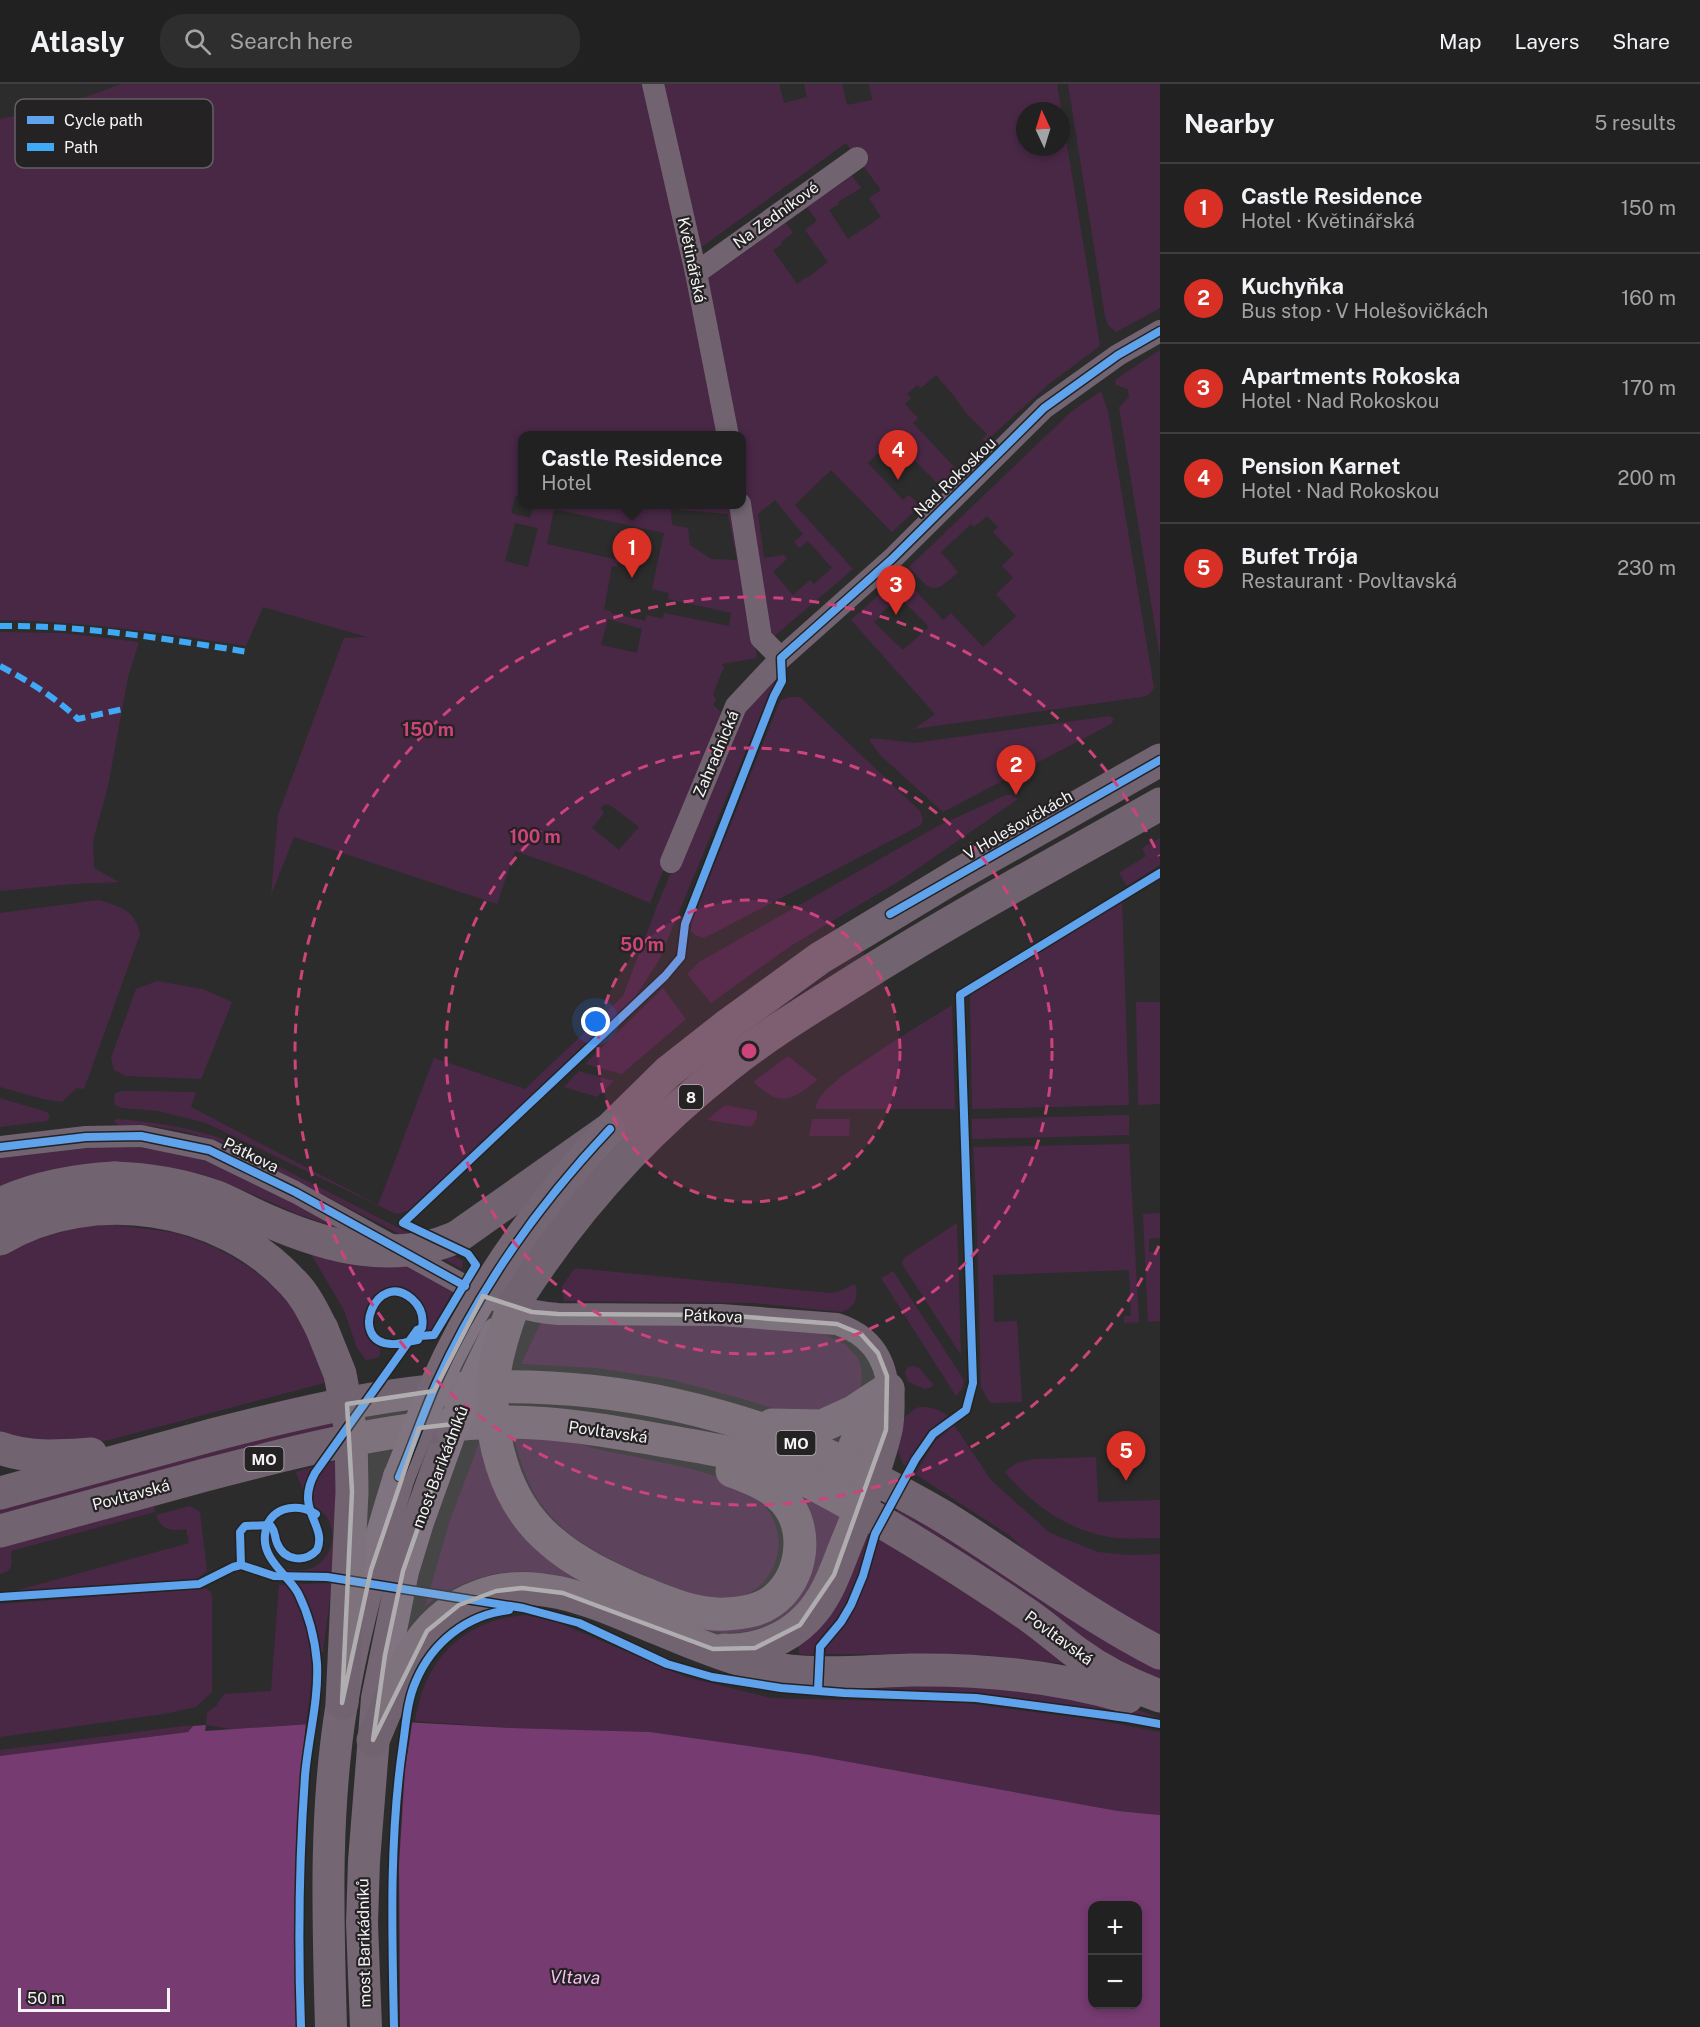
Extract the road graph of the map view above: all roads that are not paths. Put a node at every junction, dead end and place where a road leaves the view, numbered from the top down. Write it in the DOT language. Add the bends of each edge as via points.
graph roads {
  1 [pos="653,84"];
  2 [pos="857,158"];
  3 [pos="696,273"];
  4 [pos="1160,331"];
  5 [pos="727,431"];
  6 [pos="741,509"];
  7 [pos="781,658"];
  8 [pos="1160,760"];
  9 [pos="1160,804"];
  10 [pos="671,862"];
  11 [pos="729,1024"];
  12 [pos="610,1129"];
  13 [pos="0,1147"];
  14 [pos="115,1193"];
  15 [pos="0,1204"];
  16 [pos="0,1239"];
  17 [pos="514,1304"];
  18 [pos="888,1389"];
  19 [pos="743,1424"];
  20 [pos="670,1442"];
  21 [pos="0,1448"];
  22 [pos="161,1449"];
  23 [pos="860,1471"];
  24 [pos="0,1493"];
  25 [pos="861,1511"];
  26 [pos="0,1531"];
  27 [pos="633,1603"];
  28 [pos="713,1649"];
  29 [pos="1160,1653"];
  30 [pos="1160,1696"];
  31 [pos="342,1703"];
  32 [pos="1160,1707"];
  33 [pos="373,1740"];
  34 [pos="331,2027"];
  35 [pos="366,2027"];
  1 -- 3 [label="street, Květinářská"];
  2 -- 3 [label="street, Na Zedníkové"];
  3 -- 5 [label="street, Květinářská"];
  4 -- 7 [label="street, Nad Rokoskou" via="1118,355 1044,408 892,559"];
  6 -- 7 [label="street" via="761,638"];
  7 -- 10 [label="street, Zahradnická" via="736,706"];
  8 -- 11 [label="main road, V Holešovičkách / 8" via="867,928"];
  9 -- 17 [label="main road, most Barikádníků / 8" via="946,925 784,1025 706,1084 629,1156 559,1240"];
  11 -- 12 [label="main road, most Barikádníků / 8" via="668,1072"];
  12 -- 14 [label="main road, bridge" via="457,1237 442,1244 388,1252 354,1250 311,1238 192,1189 149,1180"];
  12 -- 31 [label="main road, most Barikádníků / 8, bridge" via="522,1235 436,1384 386,1519"];
  13 -- 18 [label="street, Pátkova" via="86,1137 141,1136 209,1150 305,1197 481,1295 506,1304 558,1314 721,1315 837,1323 870,1343 884,1364"];
  14 -- 15 [label="main road" via="76,1181"];
  14 -- 16 [label="main road" via="24,1226"];
  14 -- 31 [label="main road, bridge" via="138,1209 215,1228 267,1258 306,1298 322,1329 340,1374 351,1432"];
  17 -- 27 [label="main road, bridge" via="499,1350 493,1396 498,1451 511,1488 530,1519 550,1541"];
  17 -- 33 [label="main road, most Barikádníků / 8, bridge" via="451,1430 418,1522 385,1654"];
  18 -- 19 [label="main road" via="822,1426"];
  18 -- 23 [label="main road" via="866,1420"];
  19 -- 22 [label="main road, MO" via="620,1395 491,1387 372,1399"];
  19 -- 23 [label="main road, MO"];
  20 -- 25 [label="main road, Povltavská" via="746,1455 788,1470"];
  20 -- 26 [label="main road, Povltavská / MO" via="586,1427 534,1423 470,1423 407,1430 310,1448"];
  20 -- 27 [label="main road" via="778,1494 796,1522 799,1557 789,1581 777,1596 764,1606 744,1612 716,1614"];
  21 -- 22 [label="main road" via="42,1457"];
  22 -- 24 [label="main road, MO"];
  23 -- 25 [label="main road" via="846,1484 848,1494"];
  23 -- 29 [label="main road" via="944,1517 1084,1609"];
  25 -- 28 [label="main road" via="828,1589 801,1625 755,1647"];
  25 -- 30 [label="main road, Povltavská" via="1031,1617 1106,1672"];
  27 -- 28 [label="main road"];
  27 -- 33 [label="main road" via="582,1599 535,1589 496,1591 466,1602 440,1619 419,1642"];
  28 -- 32 [label="main road" via="766,1667 793,1670 944,1670 1031,1676"];
  31 -- 34 [label="main road, most Barikádníků / 8" via="330,1816"];
  33 -- 35 [label="main road, most Barikádníků / 8" via="363,1871"];
}
